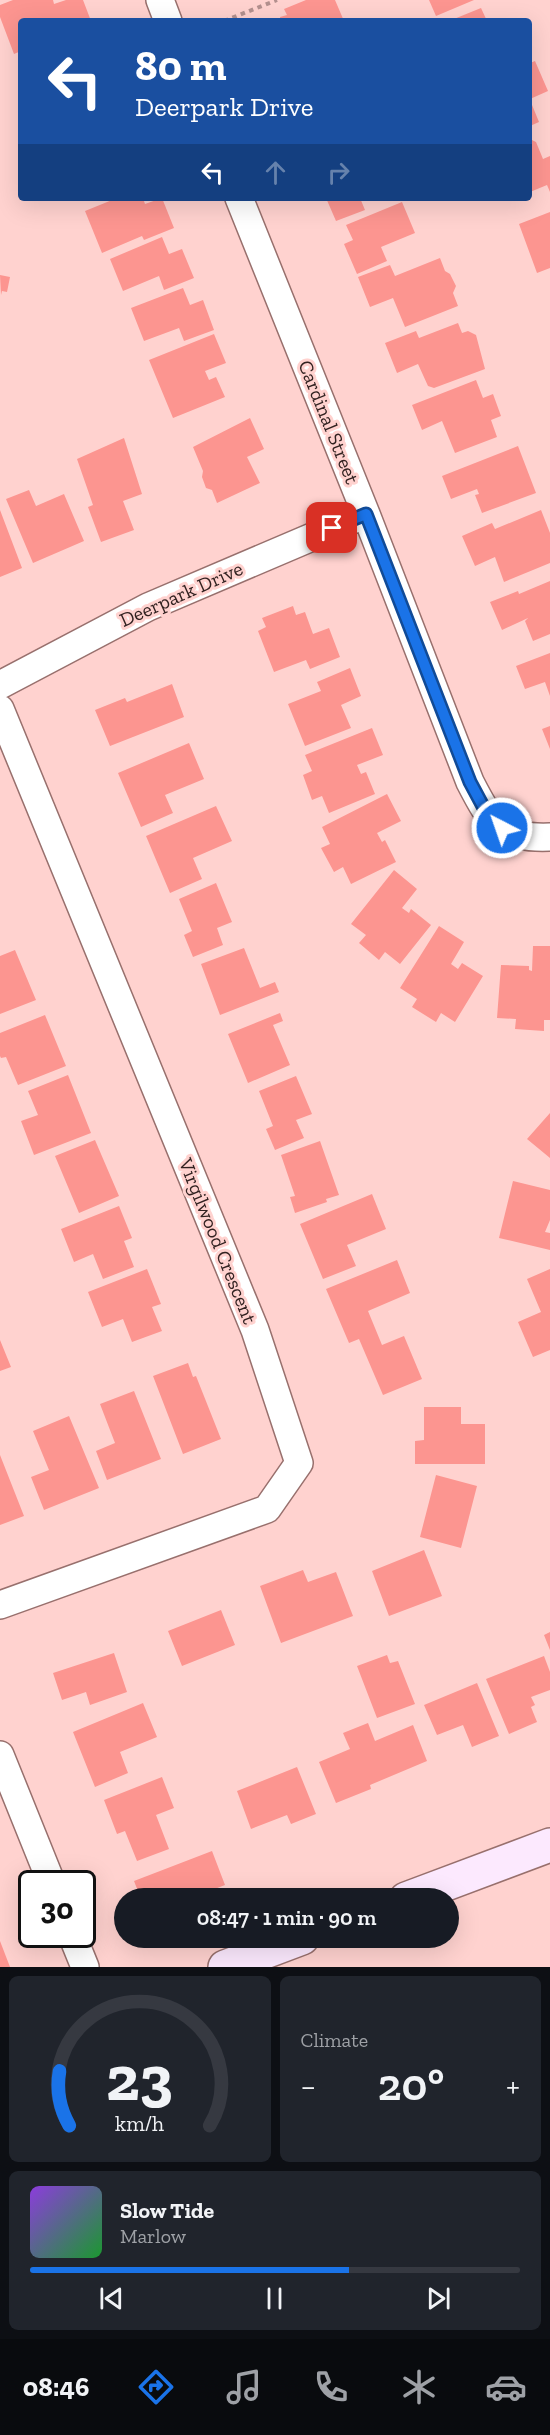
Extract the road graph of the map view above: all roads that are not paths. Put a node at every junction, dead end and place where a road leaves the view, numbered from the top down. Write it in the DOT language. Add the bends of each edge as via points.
graph roads {
  1 [pos="160,0"];
  2 [pos="167,18"];
  3 [pos="240,201"];
  4 [pos="366,514"];
  5 [pos="0,685"];
  6 [pos="0,709"];
  7 [pos="550,837"];
  8 [pos="0,1605"];
  9 [pos="0,1755"];
  10 [pos="550,1845"];
  11 [pos="46,1870"];
  12 [pos="435,1888"];
  13 [pos="77,1948"];
  14 [pos="275,1948"];
  15 [pos="85,1967"];
  16 [pos="225,1967"];
  1 -- 2 [label="street"];
  3 -- 4 [label="street, Cardinal Street"];
  4 -- 5 [label="street, Deerpark Drive" via="148,607"];
  4 -- 7 [label="street, Cardinal Street" via="470,782 485,810 502,828 527,838"];
  6 -- 8 [label="street, Virgilwood Crescent" via="255,1330 299,1463 267,1509"];
  9 -- 11 [label="street"];
  10 -- 12 [label="main road"];
  13 -- 15 [label="street"];
  14 -- 16 [label="main road"];
}
